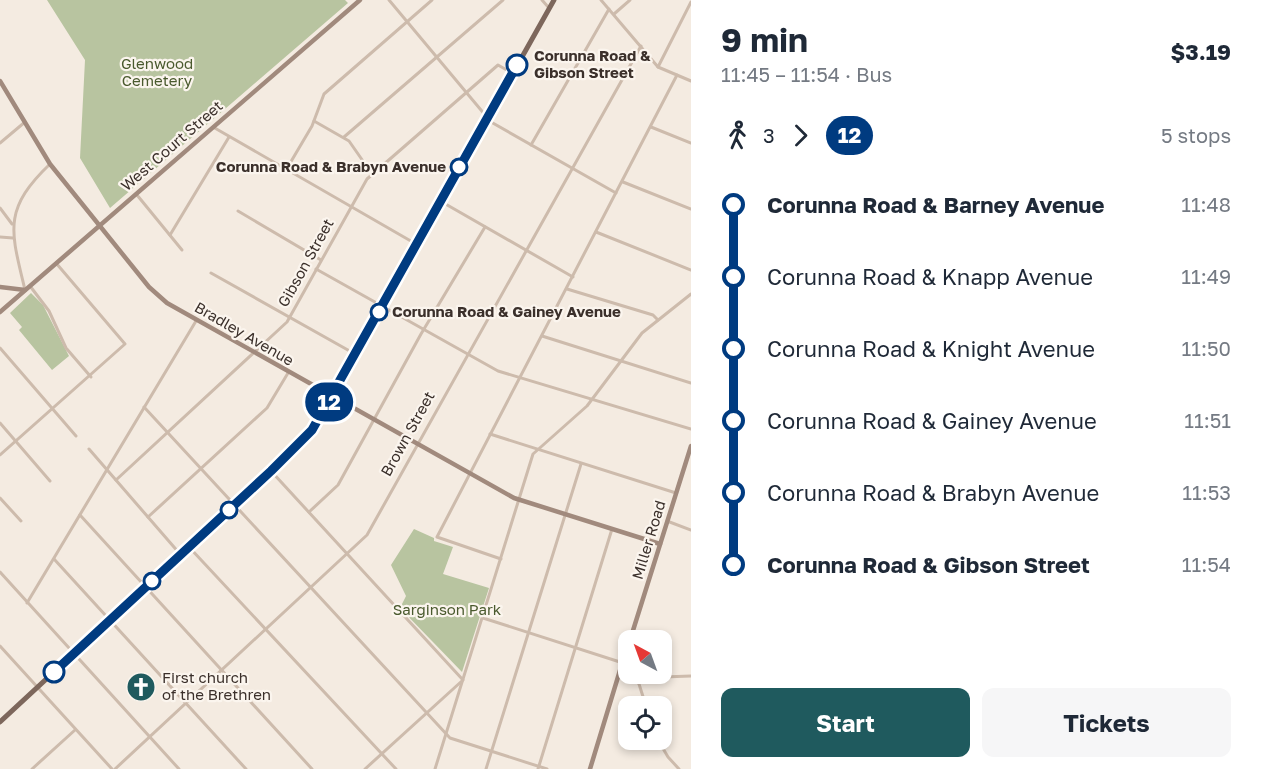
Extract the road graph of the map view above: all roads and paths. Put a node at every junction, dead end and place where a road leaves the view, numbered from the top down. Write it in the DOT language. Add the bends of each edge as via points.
graph roads {
  1 [pos="360,0"];
  2 [pos="389,0"];
  3 [pos="432,0"];
  4 [pos="503,0"];
  5 [pos="542,0"];
  6 [pos="554,0"];
  7 [pos="602,0"];
  8 [pos="630,0"];
  9 [pos="691,2"];
  10 [pos="549,8"];
  11 [pos="609,9"];
  12 [pos="614,14"];
  13 [pos="407,22"];
  14 [pos="641,46"];
  15 [pos="437,57"];
  16 [pos="658,67"];
  17 [pos="512,73"];
  18 [pos="677,75"];
  19 [pos="0,81"];
  20 [pos="691,81"];
  21 [pos="467,92"];
  22 [pos="488,117"];
  23 [pos="314,121"];
  24 [pos="25,122"];
  25 [pos="213,127"];
  26 [pos="651,128"];
  27 [pos="229,137"];
  28 [pos="344,137"];
  29 [pos="0,143"];
  30 [pos="691,143"];
  31 [pos="531,145"];
  32 [pos="50,164"];
  33 [pos="572,168"];
  34 [pos="286,170"];
  35 [pos="372,174"];
  36 [pos="623,182"];
  37 [pos="616,193"];
  38 [pos="136,194"];
  39 [pos="440,201"];
  40 [pos="351,207"];
  41 [pos="0,208"];
  42 [pos="691,209"];
  43 [pos="238,211"];
  44 [pos="12,224"];
  45 [pos="99,225"];
  46 [pos="485,227"];
  47 [pos="596,232"];
  48 [pos="170,235"];
  49 [pos="0,237"];
  50 [pos="14,238"];
  51 [pos="416,244"];
  52 [pos="182,250"];
  53 [pos="525,250"];
  54 [pos="321,260"];
  55 [pos="56,263"];
  56 [pos="316,269"];
  57 [pos="691,270"];
  58 [pos="211,273"];
  59 [pos="573,277"];
  60 [pos="30,286"];
  61 [pos="0,287"];
  62 [pos="567,289"];
  63 [pos="25,290"];
  64 [pos="691,294"];
  65 [pos="1,302"];
  66 [pos="6,306"];
  67 [pos="382,306"];
  68 [pos="0,312"];
  69 [pos="289,317"];
  70 [pos="658,320"];
  71 [pos="196,321"];
  72 [pos="424,331"];
  73 [pos="542,336"];
  74 [pos="0,348"];
  75 [pos="253,353"];
  76 [pos="355,354"];
  77 [pos="466,354"];
  78 [pos="621,361"];
  79 [pos="288,373"];
  80 [pos="91,377"];
  81 [pos="520,378"];
  82 [pos="691,383"];
  83 [pos="332,397"];
  84 [pos="592,400"];
  85 [pos="144,407"];
  86 [pos="53,409"];
  87 [pos="373,420"];
  88 [pos="0,423"];
  89 [pos="691,429"];
  90 [pos="167,432"];
  91 [pos="490,434"];
  92 [pos="76,436"];
  93 [pos="16,441"];
  94 [pos="416,444"];
  95 [pos="691,446"];
  96 [pos="89,449"];
  97 [pos="536,450"];
  98 [pos="0,455"];
  99 [pos="581,464"];
  100 [pos="201,469"];
  101 [pos="107,470"];
  102 [pos="271,471"];
  103 [pos="470,474"];
  104 [pos="116,480"];
  105 [pos="50,481"];
  106 [pos="676,493"];
  107 [pos="0,498"];
  108 [pos="519,500"];
  109 [pos="234,505"];
  110 [pos="308,513"];
  111 [pos="565,514"];
  112 [pos="80,515"];
  113 [pos="148,517"];
  114 [pos="21,521"];
  115 [pos="667,521"];
  116 [pos="612,529"];
  117 [pos="691,530"];
  118 [pos="660,544"];
  119 [pos="189,547"];
  120 [pos="347,554"];
  121 [pos="181,555"];
  122 [pos="54,559"];
  123 [pos="501,559"];
  124 [pos="0,572"];
  125 [pos="145,588"];
  126 [pos="311,588"];
  127 [pos="27,603"];
  128 [pos="483,618"];
  129 [pos="109,622"];
  130 [pos="267,630"];
  131 [pos="633,630"];
  132 [pos="529,633"];
  133 [pos="0,646"];
  134 [pos="576,648"];
  135 [pos="73,654"];
  136 [pos="618,661"];
  137 [pos="221,671"];
  138 [pos="691,676"];
  139 [pos="672,677"];
  140 [pos="618,678"];
  141 [pos="463,680"];
  142 [pos="36,688"];
  143 [pos="185,704"];
  144 [pos="427,712"];
  145 [pos="0,720"];
  146 [pos="75,730"];
  147 [pos="446,733"];
  148 [pos="149,738"];
  149 [pos="664,750"];
  150 [pos="492,751"];
  151 [pos="382,754"];
  152 [pos="538,768"];
  153 [pos="32,769"];
  154 [pos="113,769"];
  155 [pos="179,769"];
  156 [pos="246,769"];
  157 [pos="312,769"];
  158 [pos="365,769"];
  159 [pos="396,769"];
  160 [pos="435,769"];
  161 [pos="486,769"];
  162 [pos="547,769"];
  163 [pos="590,769"];
  164 [pos="679,769"];
  1 -- 25 [label="street, West Court Street"];
  2 -- 13 [label="street"];
  3 -- 13 [label="street"];
  4 -- 15 [label="street"];
  5 -- 10 [label="street"];
  6 -- 10 [label="main road"];
  7 -- 11 [label="street"];
  8 -- 12 [label="street"];
  9 -- 16 [label="street"];
  10 -- 17 [label="main road"];
  11 -- 12 [label="street"];
  11 -- 31 [label="street"];
  12 -- 14 [label="street"];
  13 -- 15 [label="street"];
  13 -- 23 [label="street" via="324,94"];
  14 -- 16 [label="street"];
  14 -- 33 [label="street, Brown Street"];
  15 -- 21 [label="street"];
  15 -- 28 [label="street"];
  16 -- 18 [label="street"];
  17 -- 21 [label="street, Gibson Street" via="498,65"];
  17 -- 22 [label="main road"];
  18 -- 20 [label="street"];
  18 -- 26 [label="street"];
  19 -- 24 [label="street, Bradley Avenue"];
  21 -- 22 [label="street"];
  21 -- 35 [label="street, Gibson Street"];
  22 -- 31 [label="street"];
  22 -- 39 [label="main road"];
  23 -- 28 [label="street"];
  23 -- 34 [label="street"];
  24 -- 29 [label="street"];
  24 -- 32 [label="street, Bradley Avenue"];
  25 -- 27 [label="street"];
  25 -- 38 [label="street, West Court Street"];
  26 -- 30 [label="street"];
  26 -- 36 [label="street"];
  27 -- 34 [label="street"];
  27 -- 48 [label="street"];
  28 -- 35 [label="street"];
  31 -- 33 [label="street"];
  32 -- 44 [label="street" via="20,202"];
  32 -- 45 [label="street, Bradley Avenue"];
  33 -- 37 [label="street"];
  33 -- 53 [label="street, Brown Street"];
  34 -- 40 [label="street"];
  35 -- 40 [label="street, Gibson Street"];
  36 -- 37 [label="street"];
  36 -- 42 [label="street"];
  37 -- 47 [label="street"];
  38 -- 45 [label="street, West Court Street"];
  38 -- 48 [label="street"];
  39 -- 46 [label="street"];
  39 -- 51 [label="main road"];
  40 -- 51 [label="street"];
  40 -- 54 [label="street, Gibson Street"];
  41 -- 44 [label="street"];
  43 -- 54 [label="street"];
  44 -- 50 [label="street"];
  45 -- 55 [label="street, West Court Street"];
  45 -- 71 [label="street, Bradley Avenue" via="157,296"];
  46 -- 53 [label="street"];
  46 -- 72 [label="street"];
  47 -- 57 [label="street"];
  47 -- 59 [label="street"];
  48 -- 52 [label="street"];
  49 -- 50 [label="street"];
  50 -- 63 [label="street"];
  51 -- 67 [label="main road"];
  53 -- 59 [label="street"];
  53 -- 77 [label="street, Brown Street"];
  54 -- 56 [label="street, Gibson Street"];
  55 -- 60 [label="street, West Court Street"];
  55 -- 80 [label="street" via="125,344"];
  56 -- 67 [label="street"];
  56 -- 69 [label="street, Gibson Street"];
  58 -- 69 [label="street"];
  59 -- 62 [label="street"];
  60 -- 63 [label="street, West Court Street"];
  60 -- 80 [label="street" via="50,311 66,348"];
  61 -- 63 [label="street"];
  62 -- 70 [label="street" via="653,315"];
  62 -- 73 [label="street"];
  63 -- 66 [label="street, West Court Street"];
  64 -- 70 [label="street"];
  65 -- 66 [label="street"];
  66 -- 68 [label="street, West Court Street"];
  67 -- 72 [label="street"];
  67 -- 76 [label="main road"];
  69 -- 75 [label="street, Gibson Street"];
  69 -- 76 [label="street"];
  70 -- 78 [label="street" via="642,333"];
  71 -- 75 [label="street, Bradley Avenue"];
  71 -- 85 [label="street"];
  72 -- 77 [label="street"];
  72 -- 87 [label="street"];
  73 -- 78 [label="street"];
  73 -- 81 [label="street"];
  74 -- 86 [label="street"];
  75 -- 79 [label="street, Bradley Avenue"];
  75 -- 90 [label="street, Gibson Street"];
  76 -- 83 [label="main road"];
  77 -- 81 [label="street"];
  77 -- 94 [label="street, Brown Street"];
  78 -- 82 [label="street"];
  78 -- 84 [label="street"];
  79 -- 83 [label="street, Bradley Avenue"];
  79 -- 100 [label="street" via="267,408"];
  80 -- 86 [label="street"];
  81 -- 84 [label="street"];
  81 -- 91 [label="street"];
  83 -- 87 [label="street, Bradley Avenue"];
  83 -- 102 [label="main road" via="306,438"];
  84 -- 89 [label="street"];
  84 -- 97 [label="street"];
  85 -- 90 [label="street"];
  85 -- 101 [label="street"];
  86 -- 92 [label="street"];
  86 -- 93 [label="street"];
  87 -- 94 [label="street, Bradley Avenue"];
  87 -- 110 [label="street" via="338,485"];
  88 -- 93 [label="street"];
  90 -- 100 [label="street"];
  90 -- 104 [label="street, Gibson Street"];
  91 -- 97 [label="street"];
  91 -- 103 [label="street"];
  93 -- 98 [label="street"];
  93 -- 105 [label="street"];
  94 -- 103 [label="street, Bradley Avenue"];
  94 -- 120 [label="street, Brown Street" via="367,535"];
  95 -- 106 [label="street, Miller Road"];
  96 -- 101 [label="street"];
  97 -- 99 [label="street"];
  97 -- 108 [label="street"];
  99 -- 106 [label="street"];
  99 -- 111 [label="street"];
  100 -- 109 [label="street"];
  100 -- 113 [label="street"];
  101 -- 104 [label="street"];
  101 -- 112 [label="street"];
  102 -- 109 [label="main road"];
  102 -- 110 [label="street"];
  103 -- 108 [label="street, Bradley Avenue"];
  103 -- 123 [label="street" via="437,537"];
  104 -- 113 [label="street"];
  106 -- 115 [label="street, Miller Road"];
  107 -- 114 [label="street"];
  108 -- 111 [label="street, Bradley Avenue"];
  108 -- 123 [label="street"];
  109 -- 119 [label="main road"];
  109 -- 126 [label="street"];
  110 -- 120 [label="street"];
  111 -- 116 [label="street, Bradley Avenue"];
  111 -- 132 [label="street"];
  112 -- 122 [label="street"];
  112 -- 125 [label="street"];
  113 -- 121 [label="street"];
  115 -- 117 [label="street"];
  115 -- 118 [label="street, Miller Road"];
  116 -- 118 [label="street, Bradley Avenue"];
  116 -- 134 [label="street"];
  118 -- 131 [label="street, Miller Road"];
  119 -- 121 [label="main road"];
  119 -- 130 [label="street"];
  120 -- 126 [label="street, Brown Street"];
  120 -- 141 [label="street"];
  121 -- 125 [label="main road"];
  122 -- 127 [label="street"];
  122 -- 129 [label="street"];
  123 -- 128 [label="street"];
  124 -- 127 [label="street"];
  125 -- 129 [label="main road"];
  125 -- 137 [label="street"];
  126 -- 130 [label="street, Brown Street"];
  126 -- 144 [label="street"];
  127 -- 135 [label="street"];
  128 -- 132 [label="street"];
  128 -- 141 [label="street"];
  129 -- 135 [label="main road"];
  129 -- 143 [label="street"];
  130 -- 137 [label="street, Brown Street"];
  130 -- 151 [label="street"];
  132 -- 134 [label="street"];
  132 -- 150 [label="street"];
  133 -- 142 [label="street"];
  134 -- 136 [label="street"];
  134 -- 152 [label="street"];
  135 -- 142 [label="main road"];
  135 -- 148 [label="street"];
  137 -- 143 [label="street, Brown Street"];
  137 -- 157 [label="street"];
  138 -- 139 [label="street"];
  140 -- 163 [label="street, Miller Road"];
  141 -- 144 [label="street"];
  141 -- 147 [label="street"];
  142 -- 145 [label="main road"];
  142 -- 146 [label="street"];
  143 -- 148 [label="street, Brown Street"];
  143 -- 156 [label="street"];
  144 -- 147 [label="street"];
  144 -- 151 [label="street"];
  146 -- 153 [label="street"];
  146 -- 154 [label="street"];
  147 -- 150 [label="street" via="450,738"];
  147 -- 160 [label="street"];
  148 -- 154 [label="street, Brown Street"];
  148 -- 155 [label="street"];
  149 -- 164 [label="street"];
  150 -- 152 [label="street"];
  150 -- 161 [label="street"];
  151 -- 158 [label="street"];
  151 -- 159 [label="street"];
  152 -- 162 [label="street"];
}
